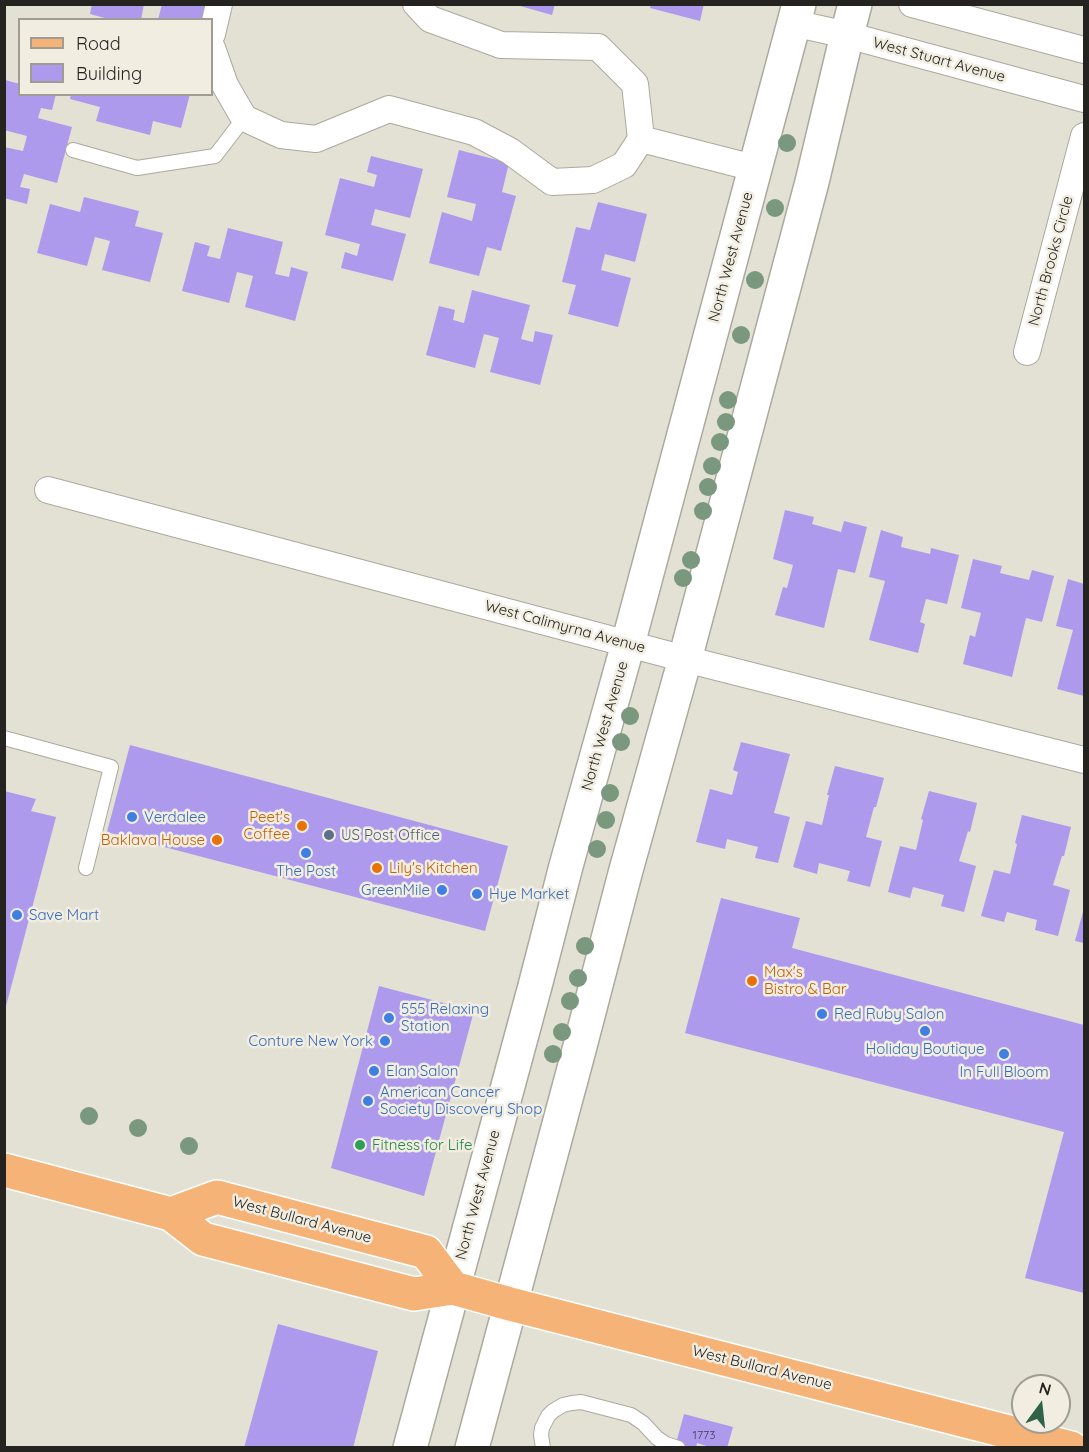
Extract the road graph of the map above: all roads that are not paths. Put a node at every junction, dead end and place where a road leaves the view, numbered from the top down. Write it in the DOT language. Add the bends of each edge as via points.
graph roads {
  1 [pos="219,4"];
  2 [pos="416,4"];
  3 [pos="912,4"];
  4 [pos="796,14"];
  5 [pos="851,20"];
  6 [pos="213,30"];
  7 [pos="1084,50"];
  8 [pos="213,51"];
  9 [pos="1084,99"];
  10 [pos="244,118"];
  11 [pos="1084,136"];
  12 [pos="641,139"];
  13 [pos="73,150"];
  14 [pos="754,168"];
  15 [pos="1027,352"];
  16 [pos="48,490"];
  17 [pos="628,644"];
  18 [pos="685,659"];
  19 [pos="4,738"];
  20 [pos="1084,760"];
  21 [pos="86,868"];
  22 [pos="4,1170"];
  23 [pos="171,1214"];
  24 [pos="453,1288"];
  25 [pos="510,1304"];
  26 [pos="410,1448"];
  27 [pos="472,1448"];
  28 [pos="543,1448"];
  29 [pos="678,1448"];
  30 [pos="1071,1448"];
  1 -- 6 [label="street"];
  2 -- 12 [label="street" via="430,19 501,45 598,47 635,84"];
  3 -- 7 [label="street"];
  4 -- 5 [label="street, West Stuart Avenue"];
  4 -- 14 [label="main road, North West Avenue"];
  5 -- 9 [label="street, West Stuart Avenue"];
  5 -- 18 [label="main road" via="813,182"];
  8 -- 10 [label="street" via="225,85"];
  10 -- 12 [label="street" via="281,135 316,139 389,109 474,132 510,151 552,182 593,180 614,170 624,165"];
  10 -- 13 [label="lane" via="215,156 137,168"];
  11 -- 15 [label="street, North Brooks Circle"];
  12 -- 14 [label="street"];
  14 -- 17 [label="main road, North West Avenue"];
  16 -- 17 [label="street, West Calimyrna Avenue"];
  17 -- 18 [label="street, West Calimyrna Avenue"];
  17 -- 24 [label="main road, North West Avenue"];
  18 -- 20 [label="street, West Calimyrna Avenue"];
  18 -- 25 [label="main road"];
  19 -- 21 [label="lane" via="111,767"];
  22 -- 23 [label="main road, West Bullard Avenue"];
  23 -- 24 [label="main road, West Bullard Avenue" via="203,1239 247,1251 414,1294"];
  23 -- 24 [label="main road, West Bullard Avenue" via="218,1197 426,1252"];
  24 -- 25 [label="main road, West Bullard Avenue"];
  24 -- 26 [label="main road, North West Avenue"];
  25 -- 27 [label="main road"];
  25 -- 30 [label="main road, West Bullard Avenue"];
  28 -- 29 [label="lane" via="542,1428 548,1416 572,1402 632,1415 657,1438"];
}
